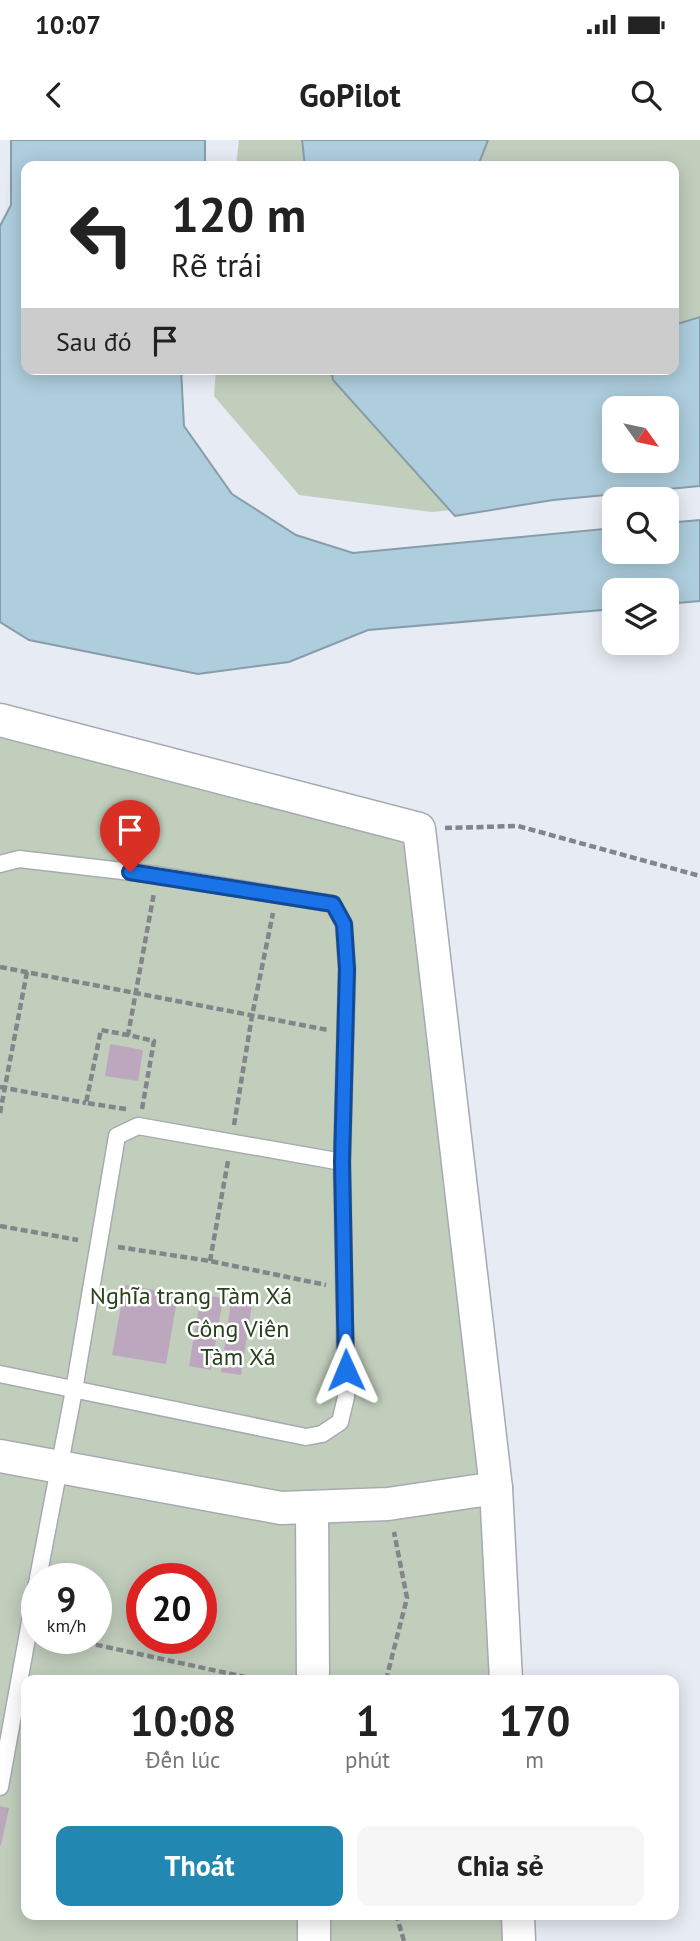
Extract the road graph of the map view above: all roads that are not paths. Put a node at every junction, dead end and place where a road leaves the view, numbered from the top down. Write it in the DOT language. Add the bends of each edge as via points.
graph roads {
  1 [pos="0,720"];
  2 [pos="0,864"];
  3 [pos="342,1162"];
  4 [pos="0,1374"];
  5 [pos="74,1390"];
  6 [pos="0,1456"];
  7 [pos="60,1466"];
  8 [pos="496,1488"];
  9 [pos="312,1508"];
  10 [pos="41,1563"];
  11 [pos="24,1654"];
  12 [pos="313,1675"];
  13 [pos="506,1675"];
  14 [pos="0,1787"];
  15 [pos="314,1920"];
  16 [pos="518,1920"];
  17 [pos="314,1941"];
  18 [pos="519,1941"];
  1 -- 8 [label="street" via="419,829"];
  2 -- 3 [label="lane" via="19,859 158,875 333,904 344,924 347,969"];
  3 -- 5 [label="lane" via="231,1143 140,1118 117,1136"];
  3 -- 5 [label="lane" via="346,1397 340,1422 306,1437"];
  4 -- 5 [label="lane"];
  5 -- 7 [label="lane"];
  6 -- 7 [label="street"];
  7 -- 9 [label="street" via="281,1508"];
  7 -- 10 [label="lane"];
  8 -- 9 [label="street" via="388,1504"];
  8 -- 13 [label="street"];
  9 -- 12 [label="street"];
  11 -- 14 [label="lane"];
  15 -- 17 [label="street"];
  16 -- 18 [label="street"];
}
